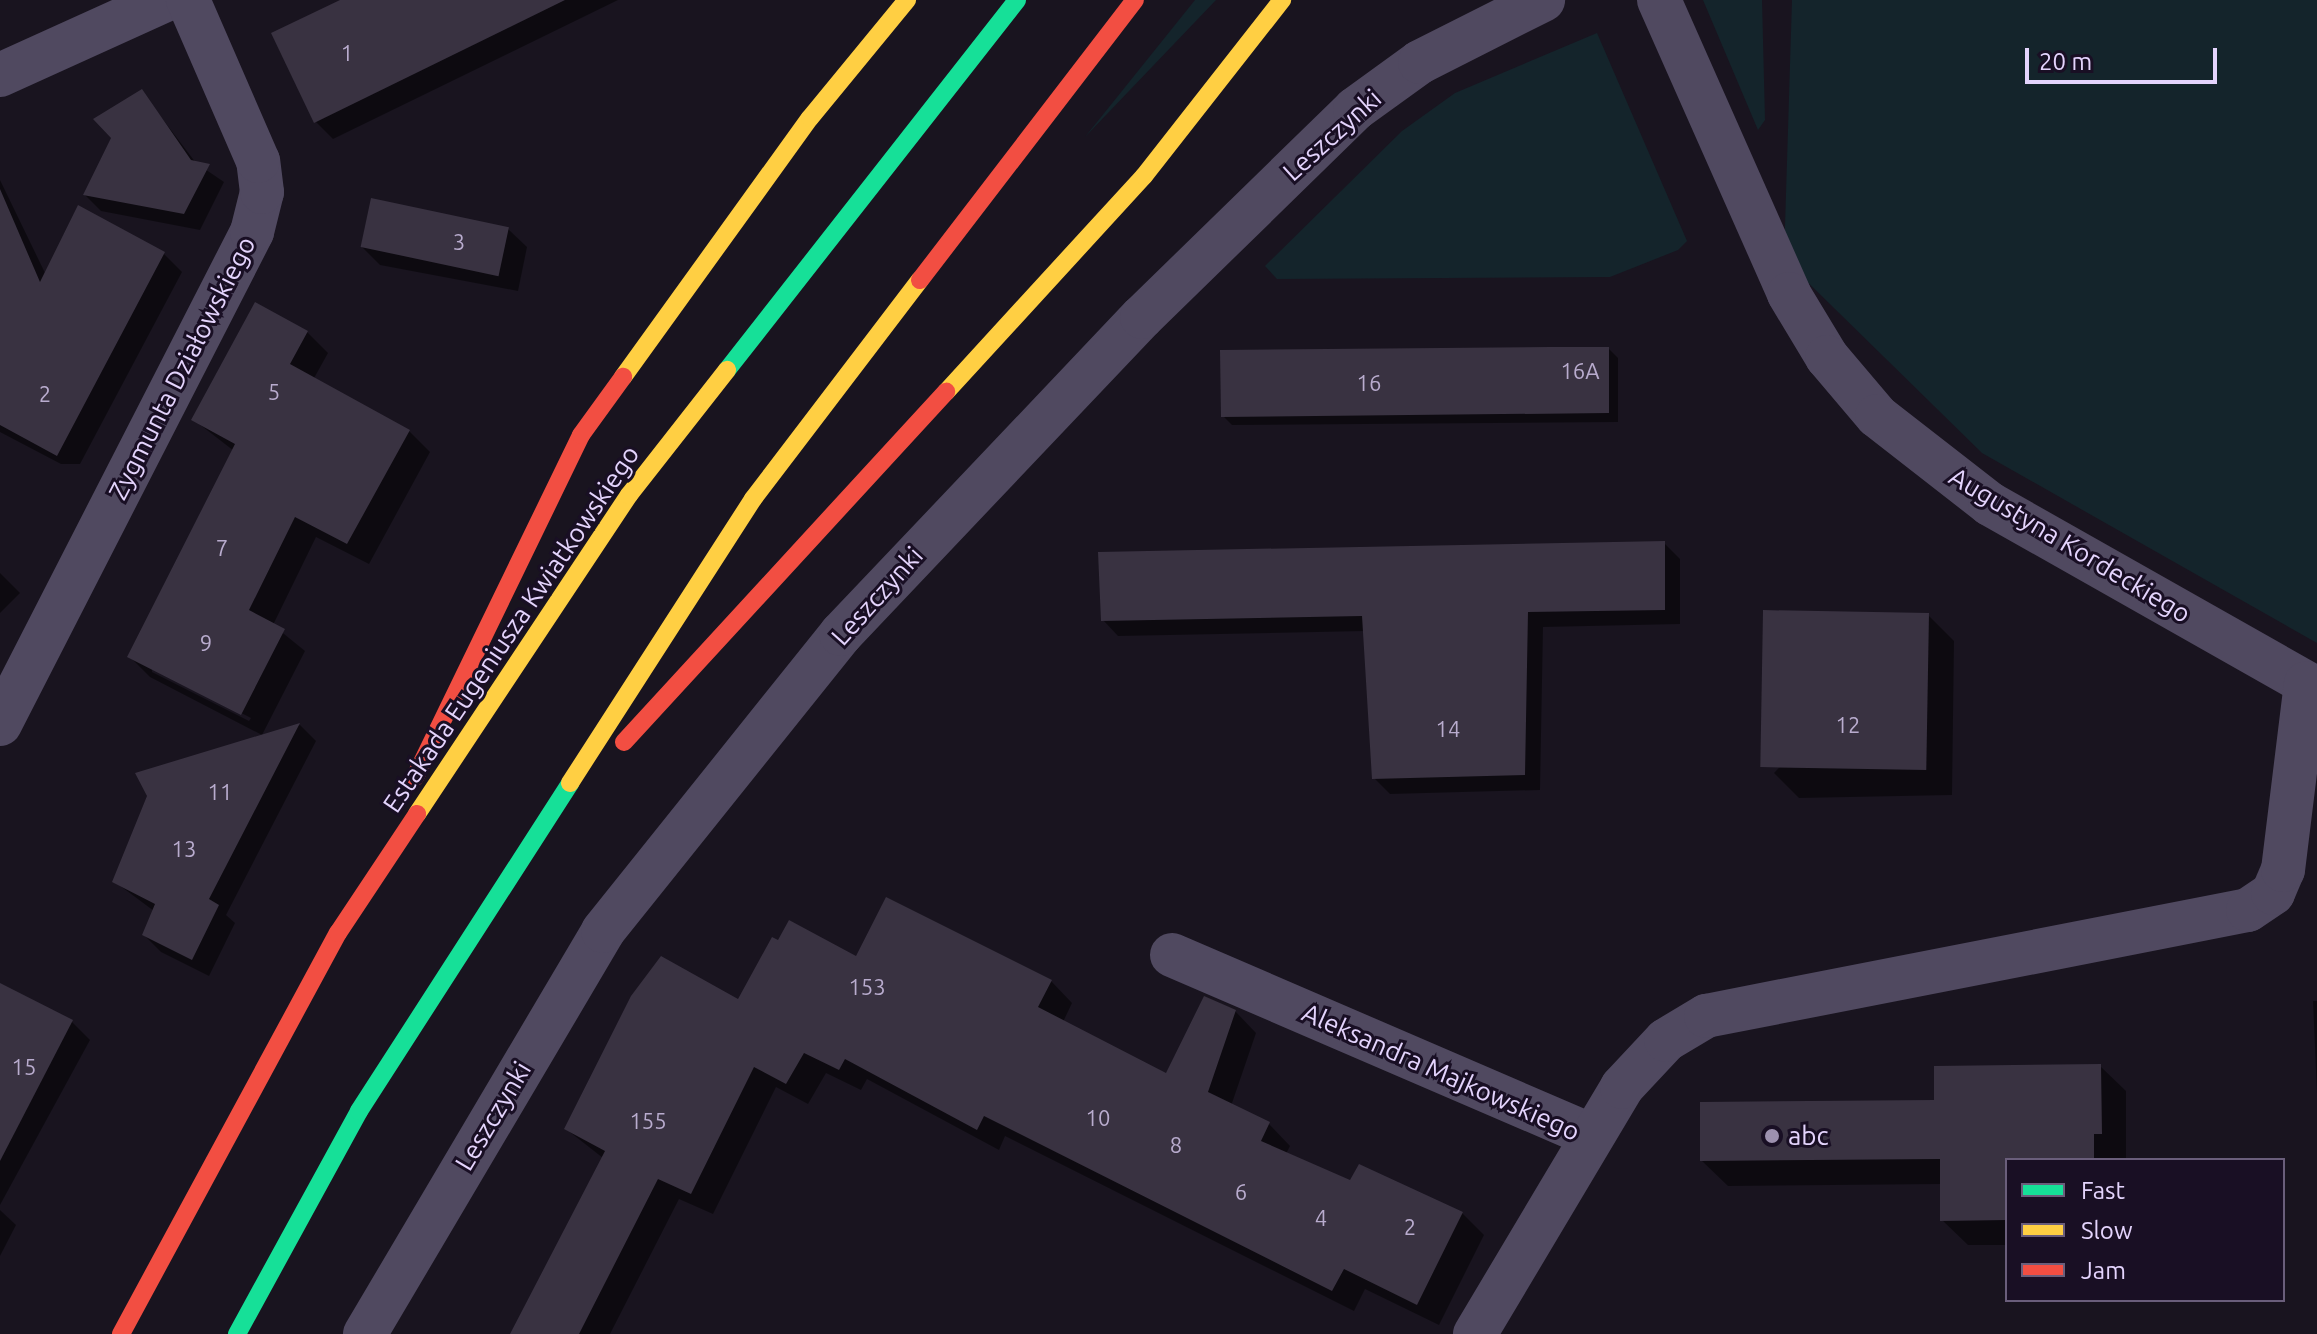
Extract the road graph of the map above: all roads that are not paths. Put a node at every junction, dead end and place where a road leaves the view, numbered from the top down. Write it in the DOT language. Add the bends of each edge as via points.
graph roads {
  1 [pos="165,0"];
  2 [pos="188,0"];
  3 [pos="907,0"];
  4 [pos="1017,0"];
  5 [pos="1135,0"];
  6 [pos="1282,0"];
  7 [pos="1543,0"];
  8 [pos="1659,0"];
  9 [pos="0,75"];
  10 [pos="2311,686"];
  11 [pos="0,724"];
  12 [pos="546,826"];
  13 [pos="338,933"];
  14 [pos="1172,955"];
  15 [pos="1590,1135"];
  16 [pos="121,1334"];
  17 [pos="237,1334"];
  18 [pos="365,1334"];
  19 [pos="1475,1334"];
  1 -- 9 [label="street"];
  2 -- 11 [label="street, Zygmunta Działowskiego" via="258,161 262,192 252,232"];
  3 -- 13 [label="highway" via="810,118 581,435"];
  4 -- 13 [label="highway, Estakada Eugeniusza Kwiatkowskiego" via="629,495"];
  5 -- 12 [label="highway" via="753,499"];
  6 -- 12 [label="highway" via="1144,176"];
  7 -- 18 [label="street, Leszczynki" via="1420,62 1355,109 1121,339 841,634 603,931"];
  8 -- 10 [label="street, Augustyna Kordeckiego" via="1789,294 1827,357 1877,416 1990,504"];
  10 -- 15 [label="street, Augustyna Kordeckiego" via="2283,870 2273,893 2248,910 1706,1016 1666,1040"];
  12 -- 17 [label="highway" via="359,1111"];
  13 -- 16 [label="highway, Estakada Eugeniusza Kwiatkowskiego"];
  14 -- 15 [label="street, Aleksandra Majkowskiego"];
  15 -- 19 [label="street, Aleksandra Majkowskiego"];
}
